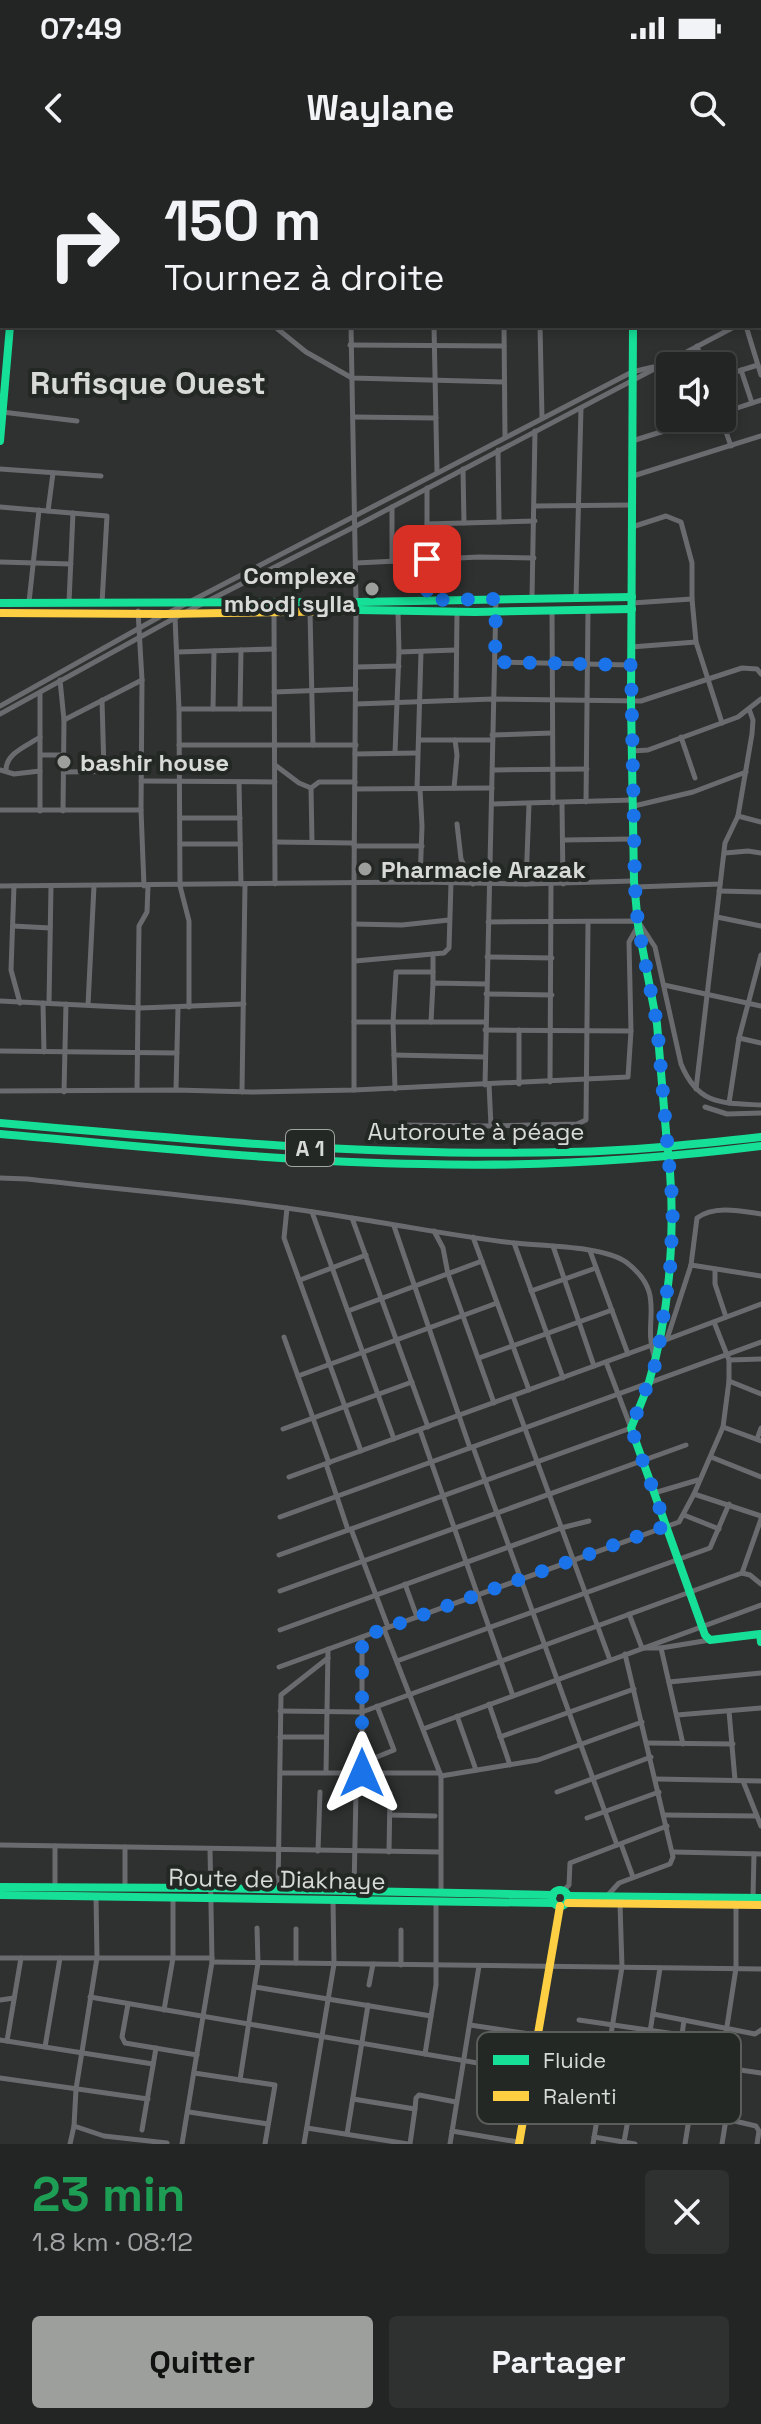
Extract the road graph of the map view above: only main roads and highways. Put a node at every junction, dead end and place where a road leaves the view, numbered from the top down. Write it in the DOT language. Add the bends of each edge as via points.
graph roads {
  1 [pos="10,328"];
  2 [pos="633,328"];
  3 [pos="2,410"];
  4 [pos="0,441"];
  5 [pos="534,598"];
  6 [pos="564,598"];
  7 [pos="438,600"];
  8 [pos="240,602"];
  9 [pos="0,603"];
  10 [pos="632,603"];
  11 [pos="356,606"];
  12 [pos="537,610"];
  13 [pos="564,610"];
  14 [pos="435,611"];
  15 [pos="0,613"];
  16 [pos="240,613"];
  17 [pos="0,1123"];
  18 [pos="0,1134"];
  19 [pos="761,1137"];
  20 [pos="761,1146"];
  21 [pos="761,1634"];
  22 [pos="761,1642"];
  23 [pos="0,1887"];
  24 [pos="211,1893"];
  25 [pos="0,1895"];
  26 [pos="438,1897"];
  27 [pos="757,1898"];
  28 [pos="561,1899"];
  29 [pos="761,1905"];
  30 [pos="537,2032"];
  1 -- 3 [label="main road"];
  2 -- 10 [label="main road"];
  3 -- 4 [label="main road"];
  5 -- 6 [label="main road"];
  5 -- 7 [label="main road"];
  5 -- 12 [label="main road"];
  6 -- 10 [label="main road"];
  6 -- 13 [label="main road"];
  7 -- 11 [label="main road"];
  7 -- 14 [label="main road"];
  8 -- 9 [label="main road"];
  8 -- 11 [label="main road"];
  8 -- 16 [label="main road"];
  10 -- 13 [label="main road"];
  10 -- 21 [label="main road, bridge" via="635,884 657,1024 673,1209 657,1360 631,1428 710,1640"];
  11 -- 14 [label="main road"];
  11 -- 16 [label="main road"];
  12 -- 13 [label="main road"];
  12 -- 14 [label="main road"];
  15 -- 16 [label="main road"];
  17 -- 19 [label="main road, Autoroute à péage / A 1" via="447,1155 591,1152"];
  18 -- 20 [label="main road, A 1" via="451,1165 601,1161"];
  21 -- 22 [label="main road"];
  23 -- 24 [label="main road, Route de Diakhaye"];
  24 -- 25 [label="main road, Route de Diakhaye"];
  24 -- 26 [label="main road, Route de Diakhaye"];
  24 -- 26 [label="main road, Route de Diakhaye" via="278,1890"];
  26 -- 28 [label="main road, Route de Diakhaye"];
  27 -- 28 [label="main road, Route de Diakhaye"];
  28 -- 29 [label="main road, Route de Diakhaye"];
  28 -- 30 [label="main road"];
}
